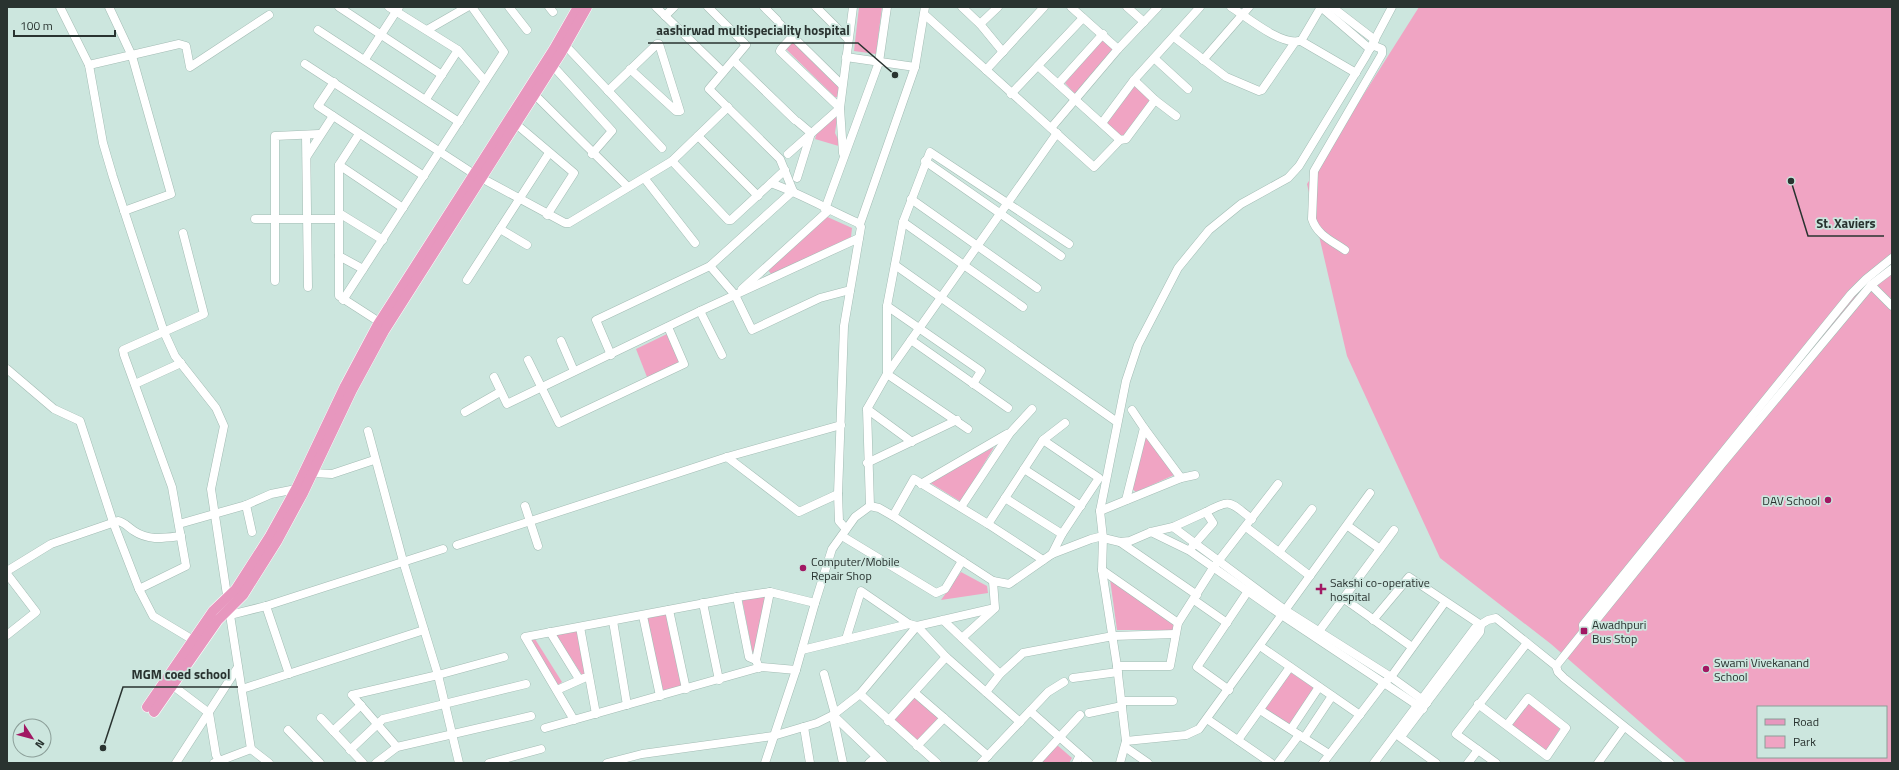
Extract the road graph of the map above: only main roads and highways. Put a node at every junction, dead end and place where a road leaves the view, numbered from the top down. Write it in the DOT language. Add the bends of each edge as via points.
graph roads {
  1 [pos="578,7"];
  2 [pos="587,7"];
  3 [pos="478,176"];
  4 [pos="383,324"];
  1 -- 3 [label="main road"];
  2 -- 3 [label="main road" via="554,66"];
  3 -- 4 [label="main road"];
  4 -- 4 [label="main road" via="345,386 296,489 266,543 236,589 213,611 193,640 151,710 218,620 229,612 243,595 277,540 313,473"];
}
